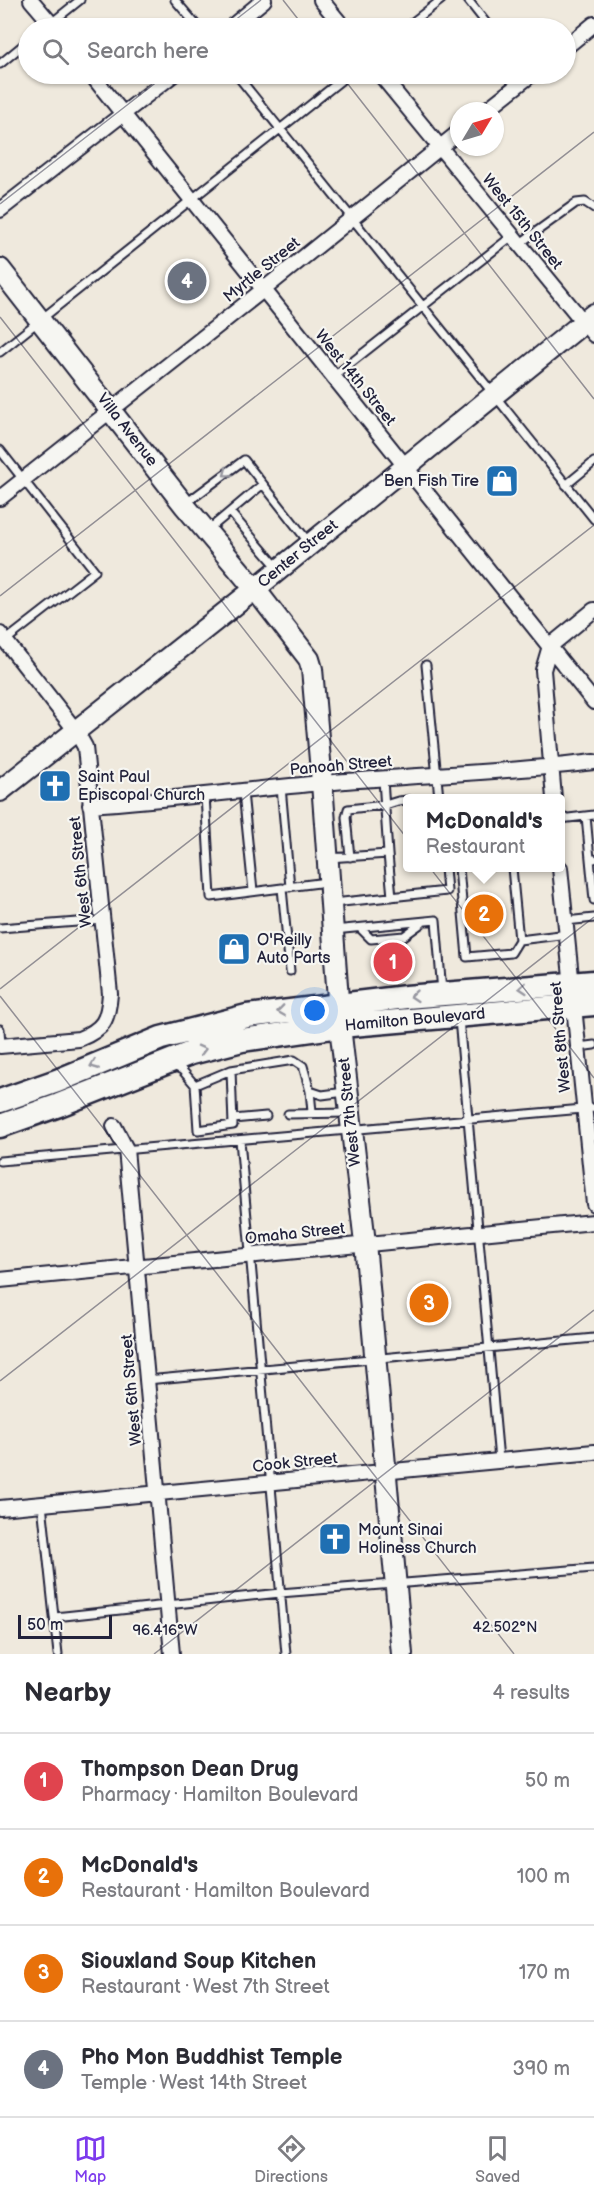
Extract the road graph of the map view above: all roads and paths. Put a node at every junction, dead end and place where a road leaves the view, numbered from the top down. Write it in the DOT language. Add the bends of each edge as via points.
graph roads {
  1 [pos="31,0"];
  2 [pos="80,0"];
  3 [pos="176,0"];
  4 [pos="264,0"];
  5 [pos="321,0"];
  6 [pos="441,0"];
  7 [pos="468,0"];
  8 [pos="44,18"];
  9 [pos="60,18"];
  10 [pos="191,18"];
  11 [pos="242,18"];
  12 [pos="336,18"];
  13 [pos="418,18"];
  14 [pos="482,18"];
  15 [pos="594,24"];
  16 [pos="576,39"];
  17 [pos="18,49"];
  18 [pos="0,64"];
  19 [pos="99,84"];
  20 [pos="161,84"];
  21 [pos="244,84"];
  22 [pos="337,84"];
  23 [pos="388,84"];
  24 [pos="517,84"];
  25 [pos="496,102"];
  26 [pos="123,114"];
  27 [pos="281,129"];
  28 [pos="450,139"];
  29 [pos="440,147"];
  30 [pos="192,200"];
  31 [pos="594,208"];
  32 [pos="0,210"];
  33 [pos="352,219"];
  34 [pos="515,240"];
  35 [pos="0,268"];
  36 [pos="263,290"];
  37 [pos="422,307"];
  38 [pos="40,320"];
  39 [pos="591,324"];
  40 [pos="0,352"];
  41 [pos="333,378"];
  42 [pos="494,395"];
  43 [pos="111,410"];
  44 [pos="0,450"];
  45 [pos="594,462"];
  46 [pos="406,467"];
  47 [pos="24,480"];
  48 [pos="263,484"];
  49 [pos="566,485"];
  50 [pos="0,498"];
  51 [pos="185,504"];
  52 [pos="230,512"];
  53 [pos="594,519"];
  54 [pos="206,531"];
  55 [pos="310,544"];
  56 [pos="279,569"];
  57 [pos="255,589"];
  58 [pos="594,610"];
  59 [pos="3,638"];
  60 [pos="550,646"];
  61 [pos="426,665"];
  62 [pos="594,702"];
  63 [pos="76,731"];
  64 [pos="594,762"];
  65 [pos="550,767"];
  66 [pos="437,776"];
  67 [pos="383,779"];
  68 [pos="322,783"];
  69 [pos="281,787"];
  70 [pos="0,791"];
  71 [pos="243,792"];
  72 [pos="438,794"];
  73 [pos="553,794"];
  74 [pos="205,795"];
  75 [pos="403,800"];
  76 [pos="385,805"];
  77 [pos="90,806"];
  78 [pos="590,816"];
  79 [pos="565,819"];
  80 [pos="386,827"];
  81 [pos="377,828"];
  82 [pos="388,854"];
  83 [pos="350,857"];
  84 [pos="328,858"];
  85 [pos="592,859"];
  86 [pos="445,872"];
  87 [pos="459,872"];
  88 [pos="512,872"];
  89 [pos="561,872"];
  90 [pos="330,882"];
  91 [pos="290,887"];
  92 [pos="282,888"];
  93 [pos="253,891"];
  94 [pos="392,897"];
  95 [pos="594,900"];
  96 [pos="332,903"];
  97 [pos="594,918"];
  98 [pos="103,920"];
  99 [pos="424,921"];
  100 [pos="0,928"];
  101 [pos="360,928"];
  102 [pos="567,928"];
  103 [pos="334,930"];
  104 [pos="519,940"];
  105 [pos="290,971"];
  106 [pos="442,994"];
  107 [pos="584,994"];
  108 [pos="340,1015"];
  109 [pos="459,1017"];
  110 [pos="0,1029"];
  111 [pos="594,1045"];
  112 [pos="1,1046"];
  113 [pos="579,1047"];
  114 [pos="166,1062"];
  115 [pos="231,1070"];
  116 [pos="195,1085"];
  117 [pos="310,1091"];
  118 [pos="348,1091"];
  119 [pos="0,1101"];
  120 [pos="589,1109"];
  121 [pos="312,1112"];
  122 [pos="288,1113"];
  123 [pos="266,1116"];
  124 [pos="233,1119"];
  125 [pos="468,1119"];
  126 [pos="352,1122"];
  127 [pos="0,1125"];
  128 [pos="114,1126"];
  129 [pos="240,1140"];
  130 [pos="126,1149"];
  131 [pos="0,1161"];
  132 [pos="594,1203"];
  133 [pos="594,1222"];
  134 [pos="477,1232"];
  135 [pos="365,1243"];
  136 [pos="250,1255"];
  137 [pos="137,1266"];
  138 [pos="0,1280"];
  139 [pos="594,1338"];
  140 [pos="489,1347"];
  141 [pos="375,1358"];
  142 [pos="261,1370"];
  143 [pos="147,1380"];
  144 [pos="594,1452"];
  145 [pos="499,1460"];
  146 [pos="385,1470"];
  147 [pos="272,1483"];
  148 [pos="158,1494"];
  149 [pos="42,1504"];
  150 [pos="0,1508"];
  151 [pos="594,1568"];
  152 [pos="395,1585"];
  153 [pos="280,1593"];
  154 [pos="169,1606"];
  155 [pos="55,1617"];
  156 [pos="58,1654"];
  157 [pos="172,1654"];
  158 [pos="286,1654"];
  159 [pos="402,1654"];
  1 -- 8 [label="street"];
  2 -- 9 [label="lane"];
  3 -- 10 [label="lane"];
  4 -- 11 [label="street"];
  5 -- 12 [label="street"];
  6 -- 13 [label="lane"];
  7 -- 14 [label="lane"];
  15 -- 16 [label="street"];
  17 -- 18 [label="lane"];
  19 -- 26 [label="street, West 14th Street"];
  20 -- 26 [label="street"];
  21 -- 27 [label="lane"];
  22 -- 27 [label="lane"];
  23 -- 29 [label="street, West 15th Street"];
  24 -- 25 [label="street"];
  26 -- 30 [label="street, West 14th Street"];
  26 -- 32 [label="street"];
  27 -- 30 [label="lane"];
  27 -- 33 [label="lane"];
  28 -- 29 [label="street, Myrtle Street"];
  29 -- 33 [label="street, Myrtle Street"];
  29 -- 34 [label="street, West 15th Street"];
  30 -- 36 [label="street, West 14th Street"];
  30 -- 38 [label="lane"];
  31 -- 34 [label="lane" via="585,202 576,204"];
  33 -- 36 [label="street, Myrtle Street"];
  33 -- 37 [label="lane"];
  34 -- 37 [label="lane"];
  34 -- 39 [label="street, West 15th Street"];
  35 -- 38 [label="main road, Villa Avenue"];
  36 -- 41 [label="street, West 14th Street"];
  36 -- 43 [label="street, Myrtle Street"];
  37 -- 41 [label="lane"];
  37 -- 42 [label="lane"];
  38 -- 40 [label="lane"];
  38 -- 43 [label="main road, Villa Avenue"];
  39 -- 42 [label="main road, Center Street"];
  41 -- 46 [label="street, West 14th Street"];
  42 -- 46 [label="main road, Center Street"];
  42 -- 49 [label="lane"];
  43 -- 47 [label="street, Myrtle Street"];
  43 -- 51 [label="main road, Villa Avenue"];
  44 -- 47 [label="lane"];
  45 -- 49 [label="lane"];
  46 -- 55 [label="main road, Center Street"];
  46 -- 60 [label="street, West 14th Street"];
  47 -- 50 [label="street, Myrtle Street"];
  47 -- 59 [label="lane" via="95,571"];
  48 -- 51 [label="lane, one-way" via="244,460"];
  48 -- 52 [label="lane"];
  48 -- 55 [label="lane"];
  49 -- 53 [label="lane"];
  51 -- 54 [label="main road, Villa Avenue"];
  52 -- 54 [label="lane"];
  52 -- 56 [label="lane"];
  54 -- 57 [label="main road, Villa Avenue"];
  55 -- 56 [label="main road, Center Street"];
  56 -- 57 [label="main road, Center Street"];
  57 -- 63 [label="main road, Center Street"];
  57 -- 68 [label="main road, West 7th Street" via="309,658"];
  58 -- 60 [label="street"];
  59 -- 63 [label="street, West 6th Street"];
  60 -- 62 [label="street, West 14th Street"];
  60 -- 65 [label="street" via="543,670"];
  61 -- 66 [label="lane"];
  63 -- 70 [label="main road, Center Street"];
  63 -- 77 [label="street, West 6th Street" via="85,747"];
  64 -- 65 [label="street, Panoah Street"];
  65 -- 66 [label="street, Panoah Street"];
  65 -- 73 [label="street"];
  66 -- 67 [label="street, Panoah Street"];
  66 -- 72 [label="lane"];
  67 -- 68 [label="street, Panoah Street"];
  67 -- 76 [label="lane"];
  68 -- 69 [label="street, Panoah Street"];
  68 -- 84 [label="main road, West 7th Street"];
  69 -- 71 [label="street, Panoah Street"];
  69 -- 91 [label="lane"];
  71 -- 74 [label="street, Panoah Street"];
  71 -- 93 [label="lane"];
  74 -- 77 [label="street, Panoah Street"];
  74 -- 93 [label="lane" via="211,897"];
  75 -- 76 [label="lane"];
  76 -- 80 [label="lane"];
  76 -- 83 [label="lane" via="348,809"];
  77 -- 98 [label="street, West 6th Street"];
  78 -- 79 [label="lane"];
  78 -- 85 [label="lane"];
  80 -- 81 [label="lane"];
  80 -- 82 [label="lane"];
  82 -- 83 [label="lane"];
  82 -- 94 [label="lane"];
  83 -- 84 [label="lane"];
  84 -- 90 [label="main road, West 7th Street"];
  85 -- 95 [label="lane"];
  86 -- 94 [label="lane" via="447,891"];
  87 -- 104 [label="lane" via="467,957 511,953"];
  88 -- 104 [label="lane"];
  89 -- 102 [label="street, West 8th Street"];
  90 -- 91 [label="lane"];
  90 -- 96 [label="main road, West 7th Street"];
  91 -- 92 [label="lane"];
  92 -- 93 [label="lane"];
  92 -- 105 [label="lane"];
  94 -- 96 [label="lane"];
  96 -- 103 [label="main road, West 7th Street"];
  97 -- 102 [label="lane"];
  98 -- 100 [label="lane"];
  98 -- 112 [label="street, West 6th Street" via="110,994 109,1014 101,1025 79,1039"];
  99 -- 101 [label="lane"];
  99 -- 101 [label="lane" via="404,936 371,939"];
  99 -- 106 [label="lane" via="436,920"];
  101 -- 103 [label="lane"];
  102 -- 104 [label="lane"];
  102 -- 107 [label="street, West 8th Street"];
  103 -- 108 [label="main road, West 7th Street"];
  107 -- 106 [label="main road, Hamilton Boulevard, one-way"];
  106 -- 108 [label="main road, Hamilton Boulevard, one-way"];
  107 -- 109 [label="main road, Hamilton Boulevard"];
  107 -- 113 [label="street, West 8th Street"];
  108 -- 109 [label="main road, Hamilton Boulevard"];
  114 -- 108 [label="main road, Hamilton Boulevard, one-way"];
  108 -- 118 [label="main road, West 7th Street"];
  108 -- 119 [label="main road, Hamilton Boulevard, one-way" via="247,1016 189,1030"];
  109 -- 125 [label="lane"];
  110 -- 112 [label="lane"];
  111 -- 113 [label="lane"];
  113 -- 120 [label="street, West 8th Street"];
  114 -- 116 [label="lane" via="182,1070"];
  114 -- 127 [label="main road, Hamilton Boulevard"];
  115 -- 116 [label="lane"];
  115 -- 117 [label="lane" via="294,1060 303,1066"];
  115 -- 124 [label="lane"];
  116 -- 124 [label="lane" via="198,1130 233,1125"];
  117 -- 118 [label="lane" via="322,1095"];
  117 -- 121 [label="lane"];
  118 -- 126 [label="main road, West 7th Street"];
  120 -- 125 [label="lane"];
  120 -- 132 [label="street, West 8th Street"];
  121 -- 122 [label="lane"];
  121 -- 126 [label="lane"];
  123 -- 124 [label="lane"];
  125 -- 126 [label="lane"];
  125 -- 134 [label="lane"];
  126 -- 129 [label="lane"];
  126 -- 135 [label="main road, West 7th Street"];
  128 -- 130 [label="street, West 6th Street"];
  129 -- 130 [label="lane"];
  129 -- 136 [label="lane"];
  130 -- 131 [label="lane"];
  130 -- 137 [label="street, West 6th Street"];
  133 -- 134 [label="street, Omaha Street"];
  134 -- 135 [label="street, Omaha Street"];
  134 -- 140 [label="lane"];
  135 -- 136 [label="street, Omaha Street"];
  135 -- 141 [label="main road, West 7th Street"];
  136 -- 137 [label="street, Omaha Street"];
  136 -- 142 [label="lane"];
  137 -- 138 [label="street, Omaha Street"];
  137 -- 143 [label="street, West 6th Street"];
  139 -- 140 [label="lane"];
  140 -- 141 [label="lane"];
  140 -- 145 [label="lane"];
  141 -- 142 [label="lane"];
  141 -- 146 [label="main road, West 7th Street"];
  142 -- 143 [label="lane"];
  142 -- 147 [label="lane"];
  143 -- 148 [label="street, West 6th Street"];
  144 -- 145 [label="street, Cook Street"];
  145 -- 146 [label="street, Cook Street"];
  146 -- 147 [label="street, Cook Street"];
  146 -- 152 [label="main road, West 7th Street"];
  147 -- 148 [label="street, Cook Street"];
  147 -- 153 [label="lane"];
  148 -- 149 [label="street, Cook Street"];
  148 -- 154 [label="street, West 6th Street"];
  149 -- 150 [label="street, Cook Street"];
  149 -- 155 [label="lane"];
  151 -- 152 [label="lane"];
  152 -- 153 [label="lane"];
  152 -- 159 [label="main road, West 7th Street"];
  153 -- 154 [label="lane"];
  153 -- 158 [label="lane"];
  154 -- 155 [label="lane"];
  154 -- 157 [label="street, West 6th Street"];
  155 -- 156 [label="lane"];
}
